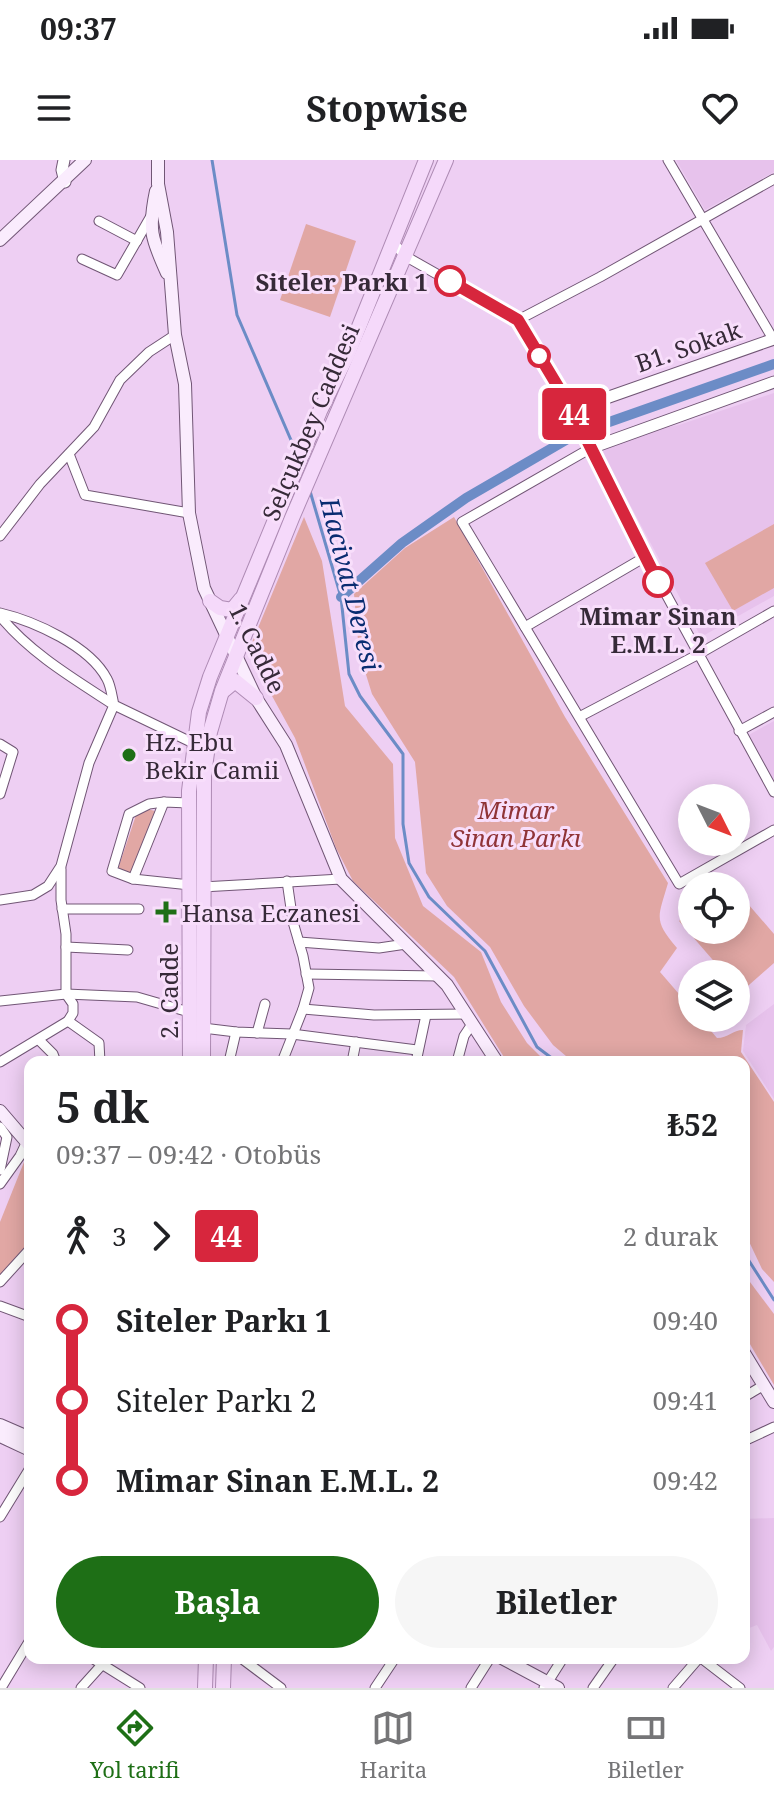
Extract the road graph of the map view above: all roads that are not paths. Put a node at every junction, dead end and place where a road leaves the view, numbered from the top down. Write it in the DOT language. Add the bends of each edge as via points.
graph roads {
  1 [pos="64,160"];
  2 [pos="85,160"];
  3 [pos="158,160"];
  4 [pos="426,160"];
  5 [pos="446,160"];
  6 [pos="668,160"];
  7 [pos="774,179"];
  8 [pos="65,182"];
  9 [pos="158,184"];
  10 [pos="151,216"];
  11 [pos="702,218"];
  12 [pos="99,221"];
  13 [pos="0,240"];
  14 [pos="137,241"];
  15 [pos="392,241"];
  16 [pos="405,256"];
  17 [pos="82,259"];
  18 [pos="171,280"];
  19 [pos="518,320"];
  20 [pos="175,335"];
  21 [pos="774,339"];
  22 [pos="354,359"];
  23 [pos="774,382"];
  24 [pos="572,410"];
  25 [pos="591,448"];
  26 [pos="69,454"];
  27 [pos="189,513"];
  28 [pos="286,514"];
  29 [pos="0,536"];
  30 [pos="645,557"];
  31 [pos="246,592"];
  32 [pos="210,601"];
  33 [pos="774,611"];
  34 [pos="0,615"];
  35 [pos="525,627"];
  36 [pos="226,638"];
  37 [pos="697,655"];
  38 [pos="236,658"];
  39 [pos="222,691"];
  40 [pos="256,698"];
  41 [pos="114,705"];
  42 [pos="774,712"];
  43 [pos="581,716"];
  44 [pos="739,731"];
  45 [pos="193,743"];
  46 [pos="0,744"];
  47 [pos="774,792"];
  48 [pos="0,794"];
  49 [pos="164,802"];
  50 [pos="189,803"];
  51 [pos="774,830"];
  52 [pos="61,866"];
  53 [pos="133,879"];
  54 [pos="341,879"];
  55 [pos="287,881"];
  56 [pos="196,886"];
  57 [pos="0,900"];
  58 [pos="62,909"];
  59 [pos="139,909"];
  60 [pos="299,942"];
  61 [pos="406,944"];
  62 [pos="66,947"];
  63 [pos="128,950"];
  64 [pos="306,974"];
  65 [pos="438,976"];
  66 [pos="66,994"];
  67 [pos="0,1001"];
  68 [pos="265,1004"];
  69 [pos="303,1009"];
  70 [pos="189,1012"];
  71 [pos="426,1015"];
  72 [pos="469,1019"];
  73 [pos="68,1021"];
  74 [pos="203,1028"];
  75 [pos="236,1032"];
  76 [pos="257,1033"];
  77 [pos="292,1034"];
  78 [pos="39,1040"];
  79 [pos="356,1042"];
  80 [pos="417,1050"];
  81 [pos="54,1056"];
  82 [pos="100,1056"];
  83 [pos="190,1056"];
  84 [pos="203,1056"];
  85 [pos="230,1056"];
  86 [pos="284,1056"];
  87 [pos="353,1056"];
  88 [pos="416,1056"];
  89 [pos="459,1056"];
  90 [pos="493,1056"];
  91 [pos="0,1062"];
  92 [pos="0,1111"];
  93 [pos="3,1123"];
  94 [pos="24,1138"];
  95 [pos="24,1148"];
  96 [pos="0,1170"];
  97 [pos="0,1184"];
  98 [pos="24,1256"];
  99 [pos="0,1282"];
  100 [pos="0,1306"];
  101 [pos="24,1315"];
  102 [pos="750,1363"];
  103 [pos="764,1385"];
  104 [pos="750,1393"];
  105 [pos="774,1402"];
  106 [pos="0,1425"];
  107 [pos="774,1427"];
  108 [pos="24,1435"];
  109 [pos="0,1436"];
  110 [pos="750,1438"];
  111 [pos="24,1447"];
  112 [pos="24,1478"];
  113 [pos="0,1517"];
  114 [pos="24,1650"];
  115 [pos="101,1664"];
  116 [pos="108,1664"];
  117 [pos="206,1664"];
  118 [pos="224,1664"];
  119 [pos="248,1664"];
  120 [pos="391,1664"];
  121 [pos="486,1664"];
  122 [pos="520,1664"];
  123 [pos="560,1664"];
  124 [pos="610,1664"];
  125 [pos="695,1664"];
  126 [pos="708,1664"];
  127 [pos="719,1664"];
  128 [pos="715,1669"];
  129 [pos="550,1686"];
  130 [pos="1,1688"];
  131 [pos="81,1688"];
  132 [pos="140,1688"];
  133 [pos="205,1688"];
  134 [pos="223,1688"];
  135 [pos="281,1688"];
  136 [pos="375,1688"];
  137 [pos="471,1688"];
  138 [pos="593,1688"];
  139 [pos="673,1688"];
  140 [pos="740,1688"];
  1 -- 8 [label="street"];
  2 -- 8 [label="main road"];
  3 -- 9 [label="main road"];
  4 -- 15 [label="main road, Selçukbey Caddesi"];
  5 -- 16 [label="main road, Selçukbey Caddesi"];
  6 -- 11 [label="street"];
  7 -- 11 [label="street"];
  8 -- 13 [label="main road"];
  9 -- 10 [label="main road"];
  9 -- 18 [label="main road, 1. Cadde"];
  10 -- 14 [label="street"];
  10 -- 18 [label="main road" via="152,236"];
  11 -- 19 [label="street"];
  11 -- 21 [label="street"];
  12 -- 14 [label="street"];
  14 -- 17 [label="street" via="117,275"];
  15 -- 16 [label="street"];
  15 -- 22 [label="main road, Selçukbey Caddesi"];
  16 -- 19 [label="street"];
  16 -- 22 [label="main road, Selçukbey Caddesi"];
  18 -- 20 [label="main road, 1. Cadde"];
  19 -- 24 [label="street"];
  20 -- 26 [label="street" via="120,380 94,427"];
  20 -- 27 [label="main road, 1. Cadde" via="185,384"];
  21 -- 24 [label="street, B1. Sokak"];
  22 -- 28 [label="main road, Selçukbey Caddesi" via="334,423"];
  22 -- 28 [label="main road, Selçukbey Caddesi" via="320,411"];
  23 -- 25 [label="street"];
  24 -- 25 [label="street"];
  25 -- 30 [label="street"];
  25 -- 35 [label="street" via="462,522"];
  26 -- 27 [label="street" via="85,495"];
  26 -- 29 [label="street"];
  27 -- 32 [label="main road, 1. Cadde"];
  28 -- 31 [label="main road, Selçukbey Caddesi"];
  28 -- 38 [label="main road, Selçukbey Caddesi"];
  30 -- 35 [label="street"];
  30 -- 37 [label="street"];
  31 -- 32 [label="main road" via="232,610"];
  31 -- 36 [label="main road, Selçukbey Caddesi"];
  32 -- 36 [label="main road, 1. Cadde"];
  33 -- 37 [label="street"];
  34 -- 41 [label="street" via="30,646"];
  34 -- 41 [label="street" via="27,619 89,658 107,679"];
  35 -- 43 [label="street"];
  36 -- 38 [label="main road, 1. Cadde"];
  36 -- 45 [label="main road, 2. Cadde"];
  37 -- 43 [label="street"];
  37 -- 44 [label="street"];
  38 -- 39 [label="main road, 2. Cadde"];
  38 -- 40 [label="main road, 1. Cadde"];
  39 -- 40 [label="main road" via="235,681"];
  39 -- 56 [label="main road, 2. Cadde" via="204,774"];
  40 -- 54 [label="main road, 1. Cadde" via="286,745"];
  41 -- 45 [label="street"];
  41 -- 52 [label="street" via="89,763"];
  42 -- 44 [label="street"];
  43 -- 51 [label="street" via="679,884"];
  44 -- 47 [label="street"];
  45 -- 50 [label="main road, 2. Cadde"];
  46 -- 48 [label="street" via="13,752"];
  49 -- 50 [label="street"];
  49 -- 53 [label="street"];
  49 -- 53 [label="street" via="129,814 112,871"];
  50 -- 56 [label="main road, 2. Cadde"];
  52 -- 57 [label="street" via="48,886 33,895"];
  52 -- 58 [label="street"];
  53 -- 56 [label="street"];
  54 -- 55 [label="street"];
  54 -- 61 [label="main road, 1. Cadde"];
  55 -- 56 [label="street"];
  55 -- 60 [label="street"];
  56 -- 70 [label="main road, 2. Cadde"];
  56 -- 74 [label="main road, 2. Cadde"];
  58 -- 59 [label="street"];
  58 -- 62 [label="street"];
  60 -- 61 [label="street" via="379,948"];
  60 -- 64 [label="street"];
  61 -- 65 [label="main road, 1. Cadde"];
  62 -- 63 [label="street"];
  62 -- 66 [label="street"];
  64 -- 65 [label="street"];
  64 -- 69 [label="street" via="309,988"];
  65 -- 72 [label="main road, 1. Cadde"];
  66 -- 67 [label="street"];
  66 -- 70 [label="street" via="137,997"];
  66 -- 73 [label="street" via="73,1004"];
  68 -- 76 [label="street"];
  69 -- 71 [label="street"];
  69 -- 77 [label="street"];
  70 -- 83 [label="main road, 2. Cadde"];
  71 -- 72 [label="street"];
  71 -- 80 [label="street"];
  72 -- 89 [label="street"];
  72 -- 90 [label="main road, 1. Cadde"];
  73 -- 78 [label="street"];
  73 -- 82 [label="street" via="99,1043"];
  74 -- 75 [label="street"];
  74 -- 84 [label="main road, 2. Cadde"];
  75 -- 76 [label="street"];
  75 -- 85 [label="street"];
  76 -- 77 [label="street"];
  77 -- 79 [label="street"];
  77 -- 86 [label="street"];
  78 -- 81 [label="street"];
  78 -- 91 [label="street"];
  79 -- 80 [label="street"];
  79 -- 87 [label="street"];
  80 -- 88 [label="street"];
  92 -- 93 [label="main road"];
  93 -- 94 [label="main road"];
  93 -- 96 [label="street" via="7,1137"];
  95 -- 97 [label="street"];
  98 -- 99 [label="street"];
  100 -- 101 [label="street"];
  102 -- 103 [label="main road"];
  103 -- 104 [label="street"];
  103 -- 105 [label="main road"];
  106 -- 108 [label="main road"];
  107 -- 110 [label="street"];
  109 -- 111 [label="main road"];
  112 -- 113 [label="street"];
  114 -- 130 [label="street"];
  115 -- 131 [label="street"];
  116 -- 132 [label="street"];
  117 -- 133 [label="main road"];
  118 -- 134 [label="main road"];
  119 -- 135 [label="street"];
  120 -- 136 [label="street"];
  121 -- 137 [label="street"];
  122 -- 129 [label="main road"];
  123 -- 129 [label="street"];
  124 -- 138 [label="street"];
  125 -- 139 [label="street"];
  126 -- 128 [label="street"];
  127 -- 128 [label="street"];
  128 -- 140 [label="street"];
}
